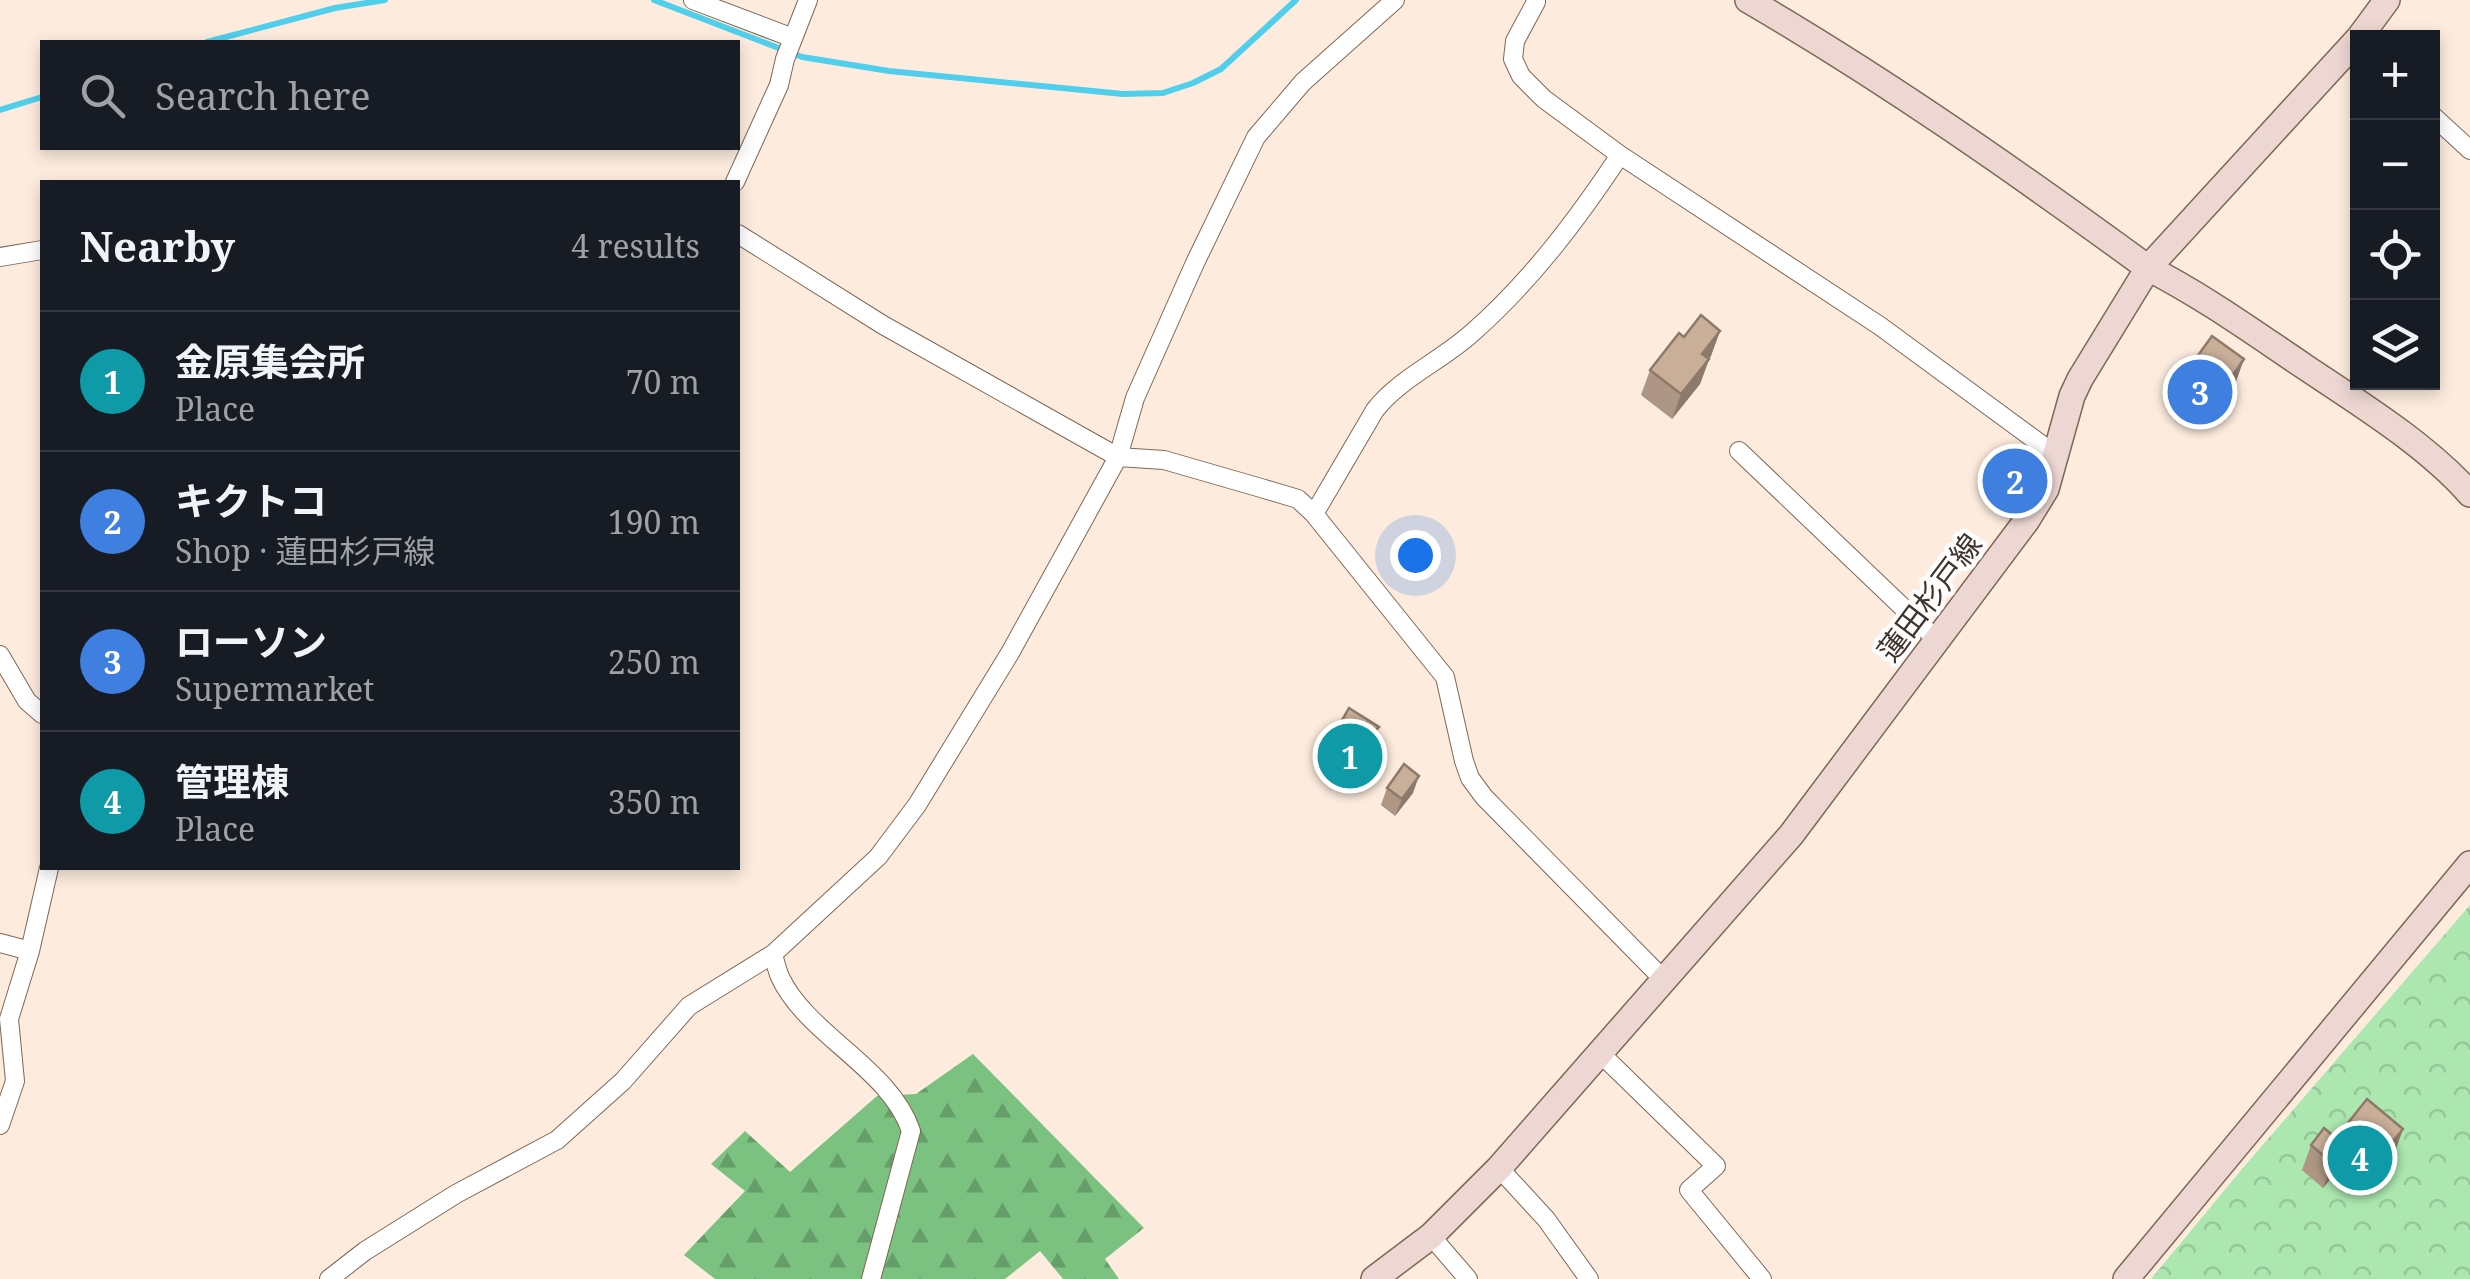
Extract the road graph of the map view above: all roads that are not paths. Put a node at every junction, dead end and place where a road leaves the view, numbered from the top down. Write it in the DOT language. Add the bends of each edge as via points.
graph roads {
  1 [pos="693,0"];
  2 [pos="808,0"];
  3 [pos="1395,0"];
  4 [pos="1748,0"];
  5 [pos="2387,0"];
  6 [pos="1536,1"];
  7 [pos="2366,30"];
  8 [pos="793,38"];
  9 [pos="2350,50"];
  10 [pos="2437,120"];
  11 [pos="2470,150"];
  12 [pos="1620,156"];
  13 [pos="736,180"];
  14 [pos="740,235"];
  15 [pos="40,250"];
  16 [pos="0,256"];
  17 [pos="2148,268"];
  18 [pos="1739,451"];
  19 [pos="2058,456"];
  20 [pos="1118,457"];
  21 [pos="2470,494"];
  22 [pos="1314,514"];
  23 [pos="1937,640"];
  24 [pos="0,655"];
  25 [pos="40,712"];
  26 [pos="2470,864"];
  27 [pos="49,870"];
  28 [pos="0,943"];
  29 [pos="30,951"];
  30 [pos="773,954"];
  31 [pos="1664,980"];
  32 [pos="6,1044"];
  33 [pos="1600,1053"];
  34 [pos="0,1125"];
  35 [pos="1500,1168"];
  36 [pos="1431,1236"];
  37 [pos="330,1279"];
  38 [pos="871,1279"];
  39 [pos="1374,1279"];
  40 [pos="1468,1279"];
  41 [pos="1589,1279"];
  42 [pos="1762,1279"];
  43 [pos="2126,1279"];
  1 -- 8 [label="street"];
  2 -- 8 [label="street"];
  3 -- 20 [label="street" via="1303,82 1256,137 1143,381"];
  4 -- 17 [label="main road" via="2010,168"];
  5 -- 7 [label="main road, 蓮田杉戸線"];
  6 -- 12 [label="street" via="1515,41 1513,59 1521,76"];
  8 -- 13 [label="street"];
  9 -- 17 [label="main road, 蓮田杉戸線"];
  10 -- 11 [label="street"];
  12 -- 19 [label="street" via="1880,326"];
  12 -- 22 [label="street" via="1558,242 1491,316 1387,395"];
  14 -- 20 [label="street" via="883,325"];
  15 -- 16 [label="street"];
  17 -- 19 [label="main road, 蓮田杉戸線" via="2080,379"];
  17 -- 21 [label="main road" via="2384,420"];
  18 -- 23 [label="street"];
  19 -- 23 [label="main road, 蓮田杉戸線" via="2027,520"];
  20 -- 22 [label="street" via="1164,460 1261,488 1298,499"];
  20 -- 30 [label="street" via="917,804 878,856"];
  22 -- 31 [label="street" via="1445,677 1470,778 1484,797"];
  23 -- 31 [label="main road, 蓮田杉戸線" via="1791,835"];
  24 -- 25 [label="street"];
  26 -- 43 [label="main road"];
  27 -- 29 [label="street"];
  28 -- 29 [label="street"];
  29 -- 32 [label="street"];
  30 -- 37 [label="street" via="689,1006 623,1081 557,1140 456,1194"];
  30 -- 38 [label="street" via="790,993 878,1080 911,1131"];
  31 -- 33 [label="main road, 蓮田杉戸線"];
  32 -- 34 [label="street" via="14,1081"];
  33 -- 35 [label="main road, 蓮田杉戸線"];
  33 -- 42 [label="street" via="1716,1166 1690,1190"];
  35 -- 36 [label="main road, 蓮田杉戸線"];
  35 -- 41 [label="street"];
  36 -- 39 [label="main road, 蓮田杉戸線"];
  36 -- 40 [label="street"];
}
